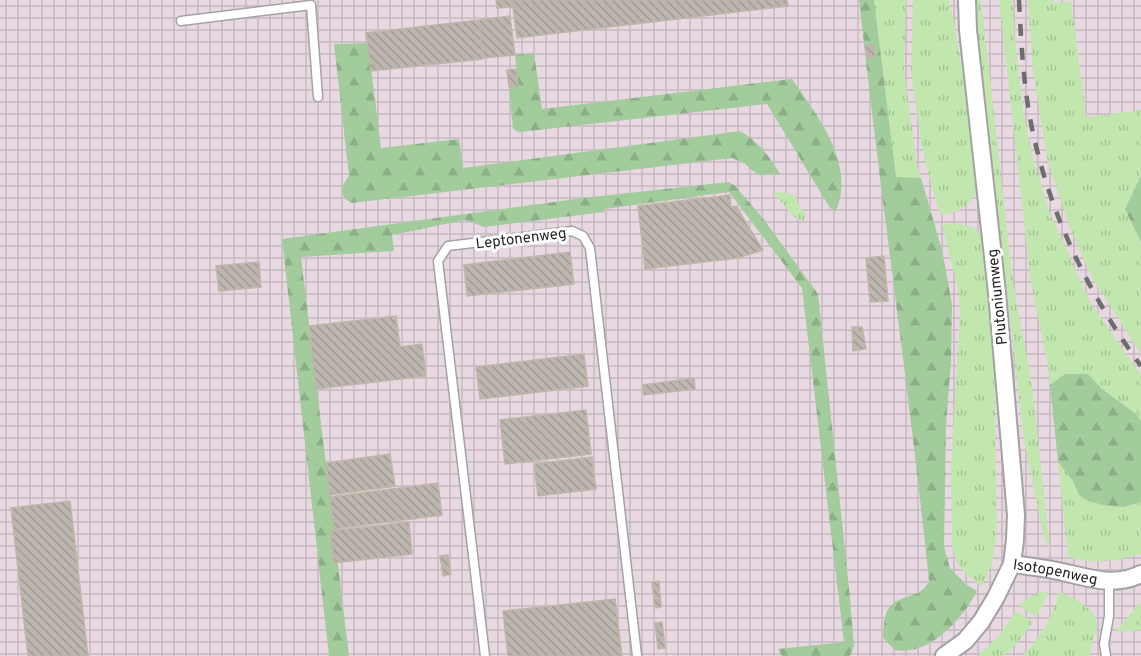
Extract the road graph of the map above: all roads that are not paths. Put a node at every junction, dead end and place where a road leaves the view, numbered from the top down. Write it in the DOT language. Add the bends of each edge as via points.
graph roads {
  1 [pos="956,0"];
  2 [pos="967,0"];
  3 [pos="181,21"];
  4 [pos="968,30"];
  5 [pos="318,97"];
  6 [pos="1012,564"];
  7 [pos="1141,574"];
  8 [pos="1109,582"];
  9 [pos="484,656"];
  10 [pos="637,656"];
  11 [pos="944,656"];
  12 [pos="1106,656"];
  1 -- 4 [label="street, Plutoniumweg"];
  2 -- 4 [label="street, Plutoniumweg"];
  3 -- 5 [label="lane" via="311,5"];
  4 -- 6 [label="street, Plutoniumweg" via="1012,461 1016,515"];
  6 -- 8 [label="street, Isotopenweg"];
  6 -- 11 [label="street, Isotopenweg" via="981,622 965,641"];
  7 -- 8 [label="street, Isotopenweg"];
  8 -- 12 [label="lane"];
  9 -- 10 [label="lane, Leptonenweg" via="438,261 448,246 572,231 583,236 590,248"];
}
